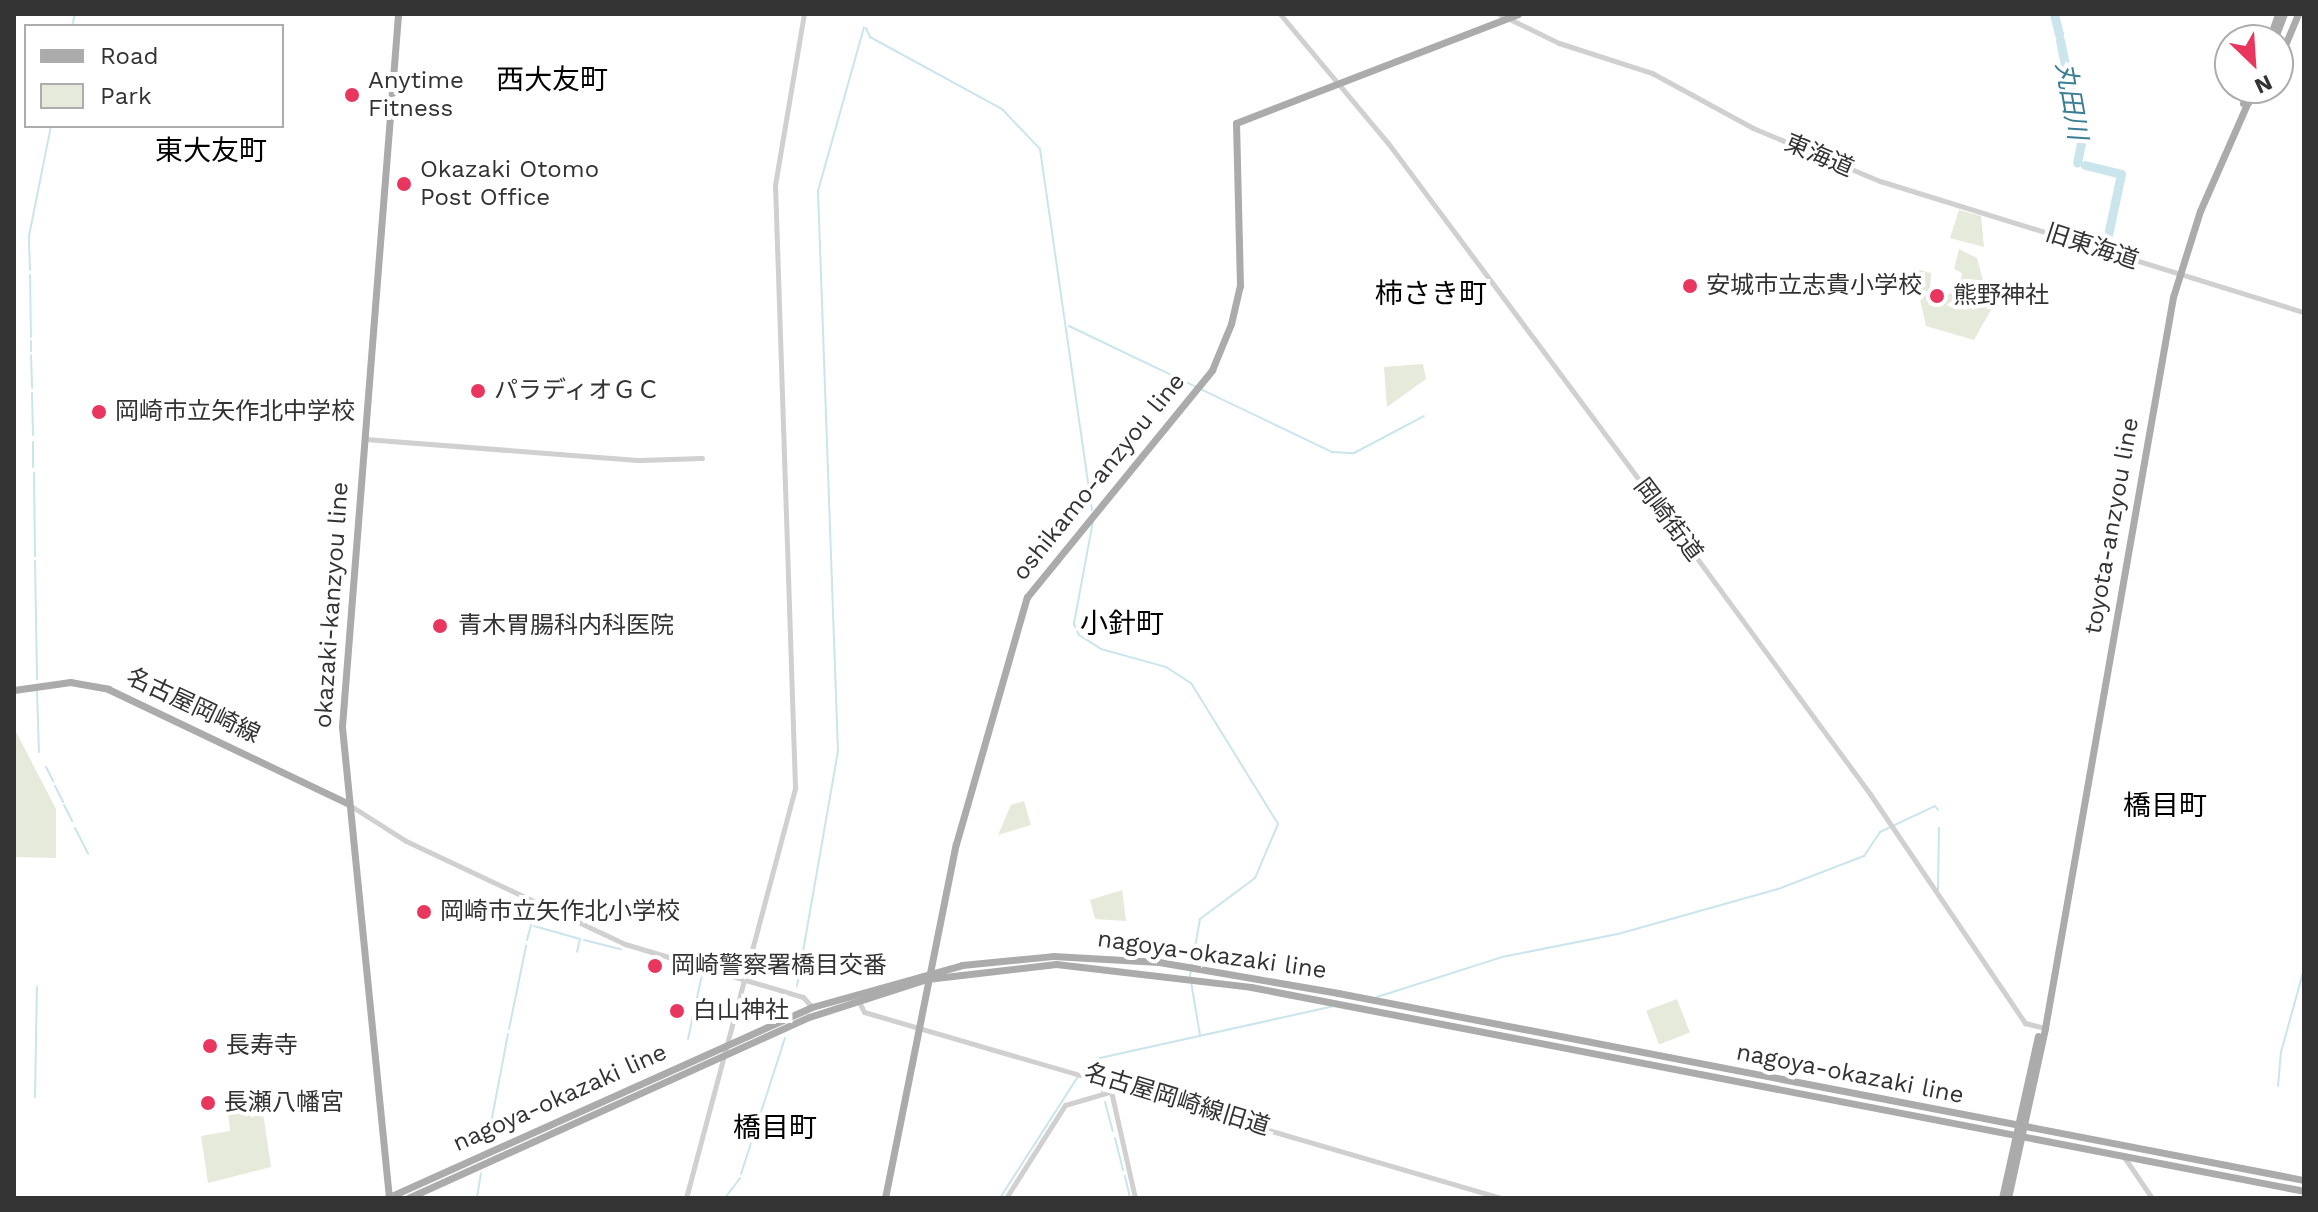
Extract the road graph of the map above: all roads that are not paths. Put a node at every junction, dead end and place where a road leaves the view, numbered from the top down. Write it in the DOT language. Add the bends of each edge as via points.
graph roads {
  1 [pos="398,14"];
  2 [pos="804,14"];
  3 [pos="1280,14"];
  4 [pos="1518,14"];
  5 [pos="1502,16"];
  6 [pos="1335,84"];
  7 [pos="2245,104"];
  8 [pos="2246,104"];
  9 [pos="2240,117"];
  10 [pos="1880,181"];
  11 [pos="2180,276"];
  12 [pos="2304,312"];
  13 [pos="365,439"];
  14 [pos="702,458"];
  15 [pos="14,690"];
  16 [pos="347,803"];
  17 [pos="929,975"];
  18 [pos="743,980"];
  19 [pos="858,1000"];
  20 [pos="812,1007"];
  21 [pos="1405,1007"];
  22 [pos="1396,1014"];
  23 [pos="1410,1016"];
  24 [pos="919,1027"];
  25 [pos="2042,1028"];
  26 [pos="725,1050"];
  27 [pos="2040,1054"];
  28 [pos="2051,1056"];
  29 [pos="1108,1078"];
  30 [pos="1110,1092"];
  31 [pos="2019,1132"];
  32 [pos="2124,1157"];
  33 [pos="2304,1180"];
  34 [pos="1462,1186"];
  35 [pos="2304,1191"];
  36 [pos="388,1198"];
  37 [pos="408,1198"];
  38 [pos="686,1198"];
  39 [pos="885,1198"];
  40 [pos="1006,1198"];
  41 [pos="1135,1198"];
  42 [pos="1465,1198"];
  43 [pos="1501,1198"];
  44 [pos="2002,1198"];
  45 [pos="2008,1198"];
  46 [pos="2152,1198"];
  1 -- 13 [label="main road, okazaki-kanzyou line"];
  2 -- 18 [label="street" via="775,185 795,787"];
  3 -- 6 [label="street, 岡崎街道"];
  4 -- 5 [label="main road, oshikamo-anzyou line"];
  5 -- 6 [label="main road, oshikamo-anzyou line"];
  5 -- 10 [label="street, 東海道" via="1559,43 1666,79 1757,130"];
  6 -- 17 [label="main road, oshikamo-anzyou line" via="1236,123 1240,286 1231,324 1212,370 1027,597 956,844"];
  6 -- 25 [label="street, 岡崎街道" via="1388,143 1858,778 2025,1023"];
  7 -- 9 [label="main road"];
  8 -- 9 [label="main road, toyota-anzyou line"];
  9 -- 11 [label="main road, toyota-anzyou line"];
  10 -- 11 [label="street, 旧東海道"];
  11 -- 12 [label="street, 旧東海道"];
  11 -- 25 [label="main road, toyota-anzyou line"];
  13 -- 14 [label="street" via="640,460"];
  13 -- 16 [label="main road, okazaki-kanzyou line" via="342,726"];
  15 -- 16 [label="main road, 名古屋岡崎線" via="70,682 108,689"];
  16 -- 18 [label="street" via="406,841 625,944"];
  16 -- 36 [label="main road, okazaki-kanzyou line"];
  17 -- 19 [label="main road, nagoya-okazaki line"];
  17 -- 20 [label="main road, nagoya-okazaki line"];
  17 -- 21 [label="main road, nagoya-okazaki line" via="1012,959 1112,958"];
  17 -- 22 [label="main road, nagoya-okazaki line" via="1091,965 1190,976"];
  17 -- 24 [label="main road, oshikamo-anzyou line"];
  18 -- 20 [label="street" via="803,997"];
  18 -- 26 [label="street"];
  19 -- 24 [label="street, 名古屋岡崎線旧道" via="864,1012"];
  19 -- 26 [label="main road, nagoya-okazaki line"];
  20 -- 26 [label="main road, nagoya-okazaki line"];
  21 -- 22 [label="main road"];
  21 -- 23 [label="main road"];
  21 -- 31 [label="main road, nagoya-okazaki line"];
  22 -- 23 [label="main road, nagoya-okazaki line"];
  23 -- 31 [label="main road, nagoya-okazaki line"];
  24 -- 29 [label="street, 名古屋岡崎線旧道"];
  24 -- 39 [label="main road, oshikamo-anzyou line"];
  25 -- 27 [label="main road, toyota-anzyou line"];
  25 -- 31 [label="main road, toyota-anzyou line"];
  26 -- 36 [label="main road, nagoya-okazaki line"];
  26 -- 37 [label="main road, nagoya-okazaki line"];
  26 -- 38 [label="street"];
  27 -- 28 [label="street"];
  27 -- 31 [label="main road, toyota-anzyou line"];
  29 -- 30 [label="street"];
  29 -- 34 [label="street, 名古屋岡崎線旧道"];
  30 -- 40 [label="street" via="1065,1105"];
  30 -- 41 [label="street"];
  31 -- 32 [label="main road, nagoya-okazaki line"];
  31 -- 33 [label="main road, nagoya-okazaki line"];
  31 -- 44 [label="main road"];
  31 -- 45 [label="main road"];
  32 -- 35 [label="main road, nagoya-okazaki line"];
  32 -- 46 [label="street"];
  34 -- 42 [label="street"];
  34 -- 43 [label="street, 名古屋岡崎線旧道"];
}
